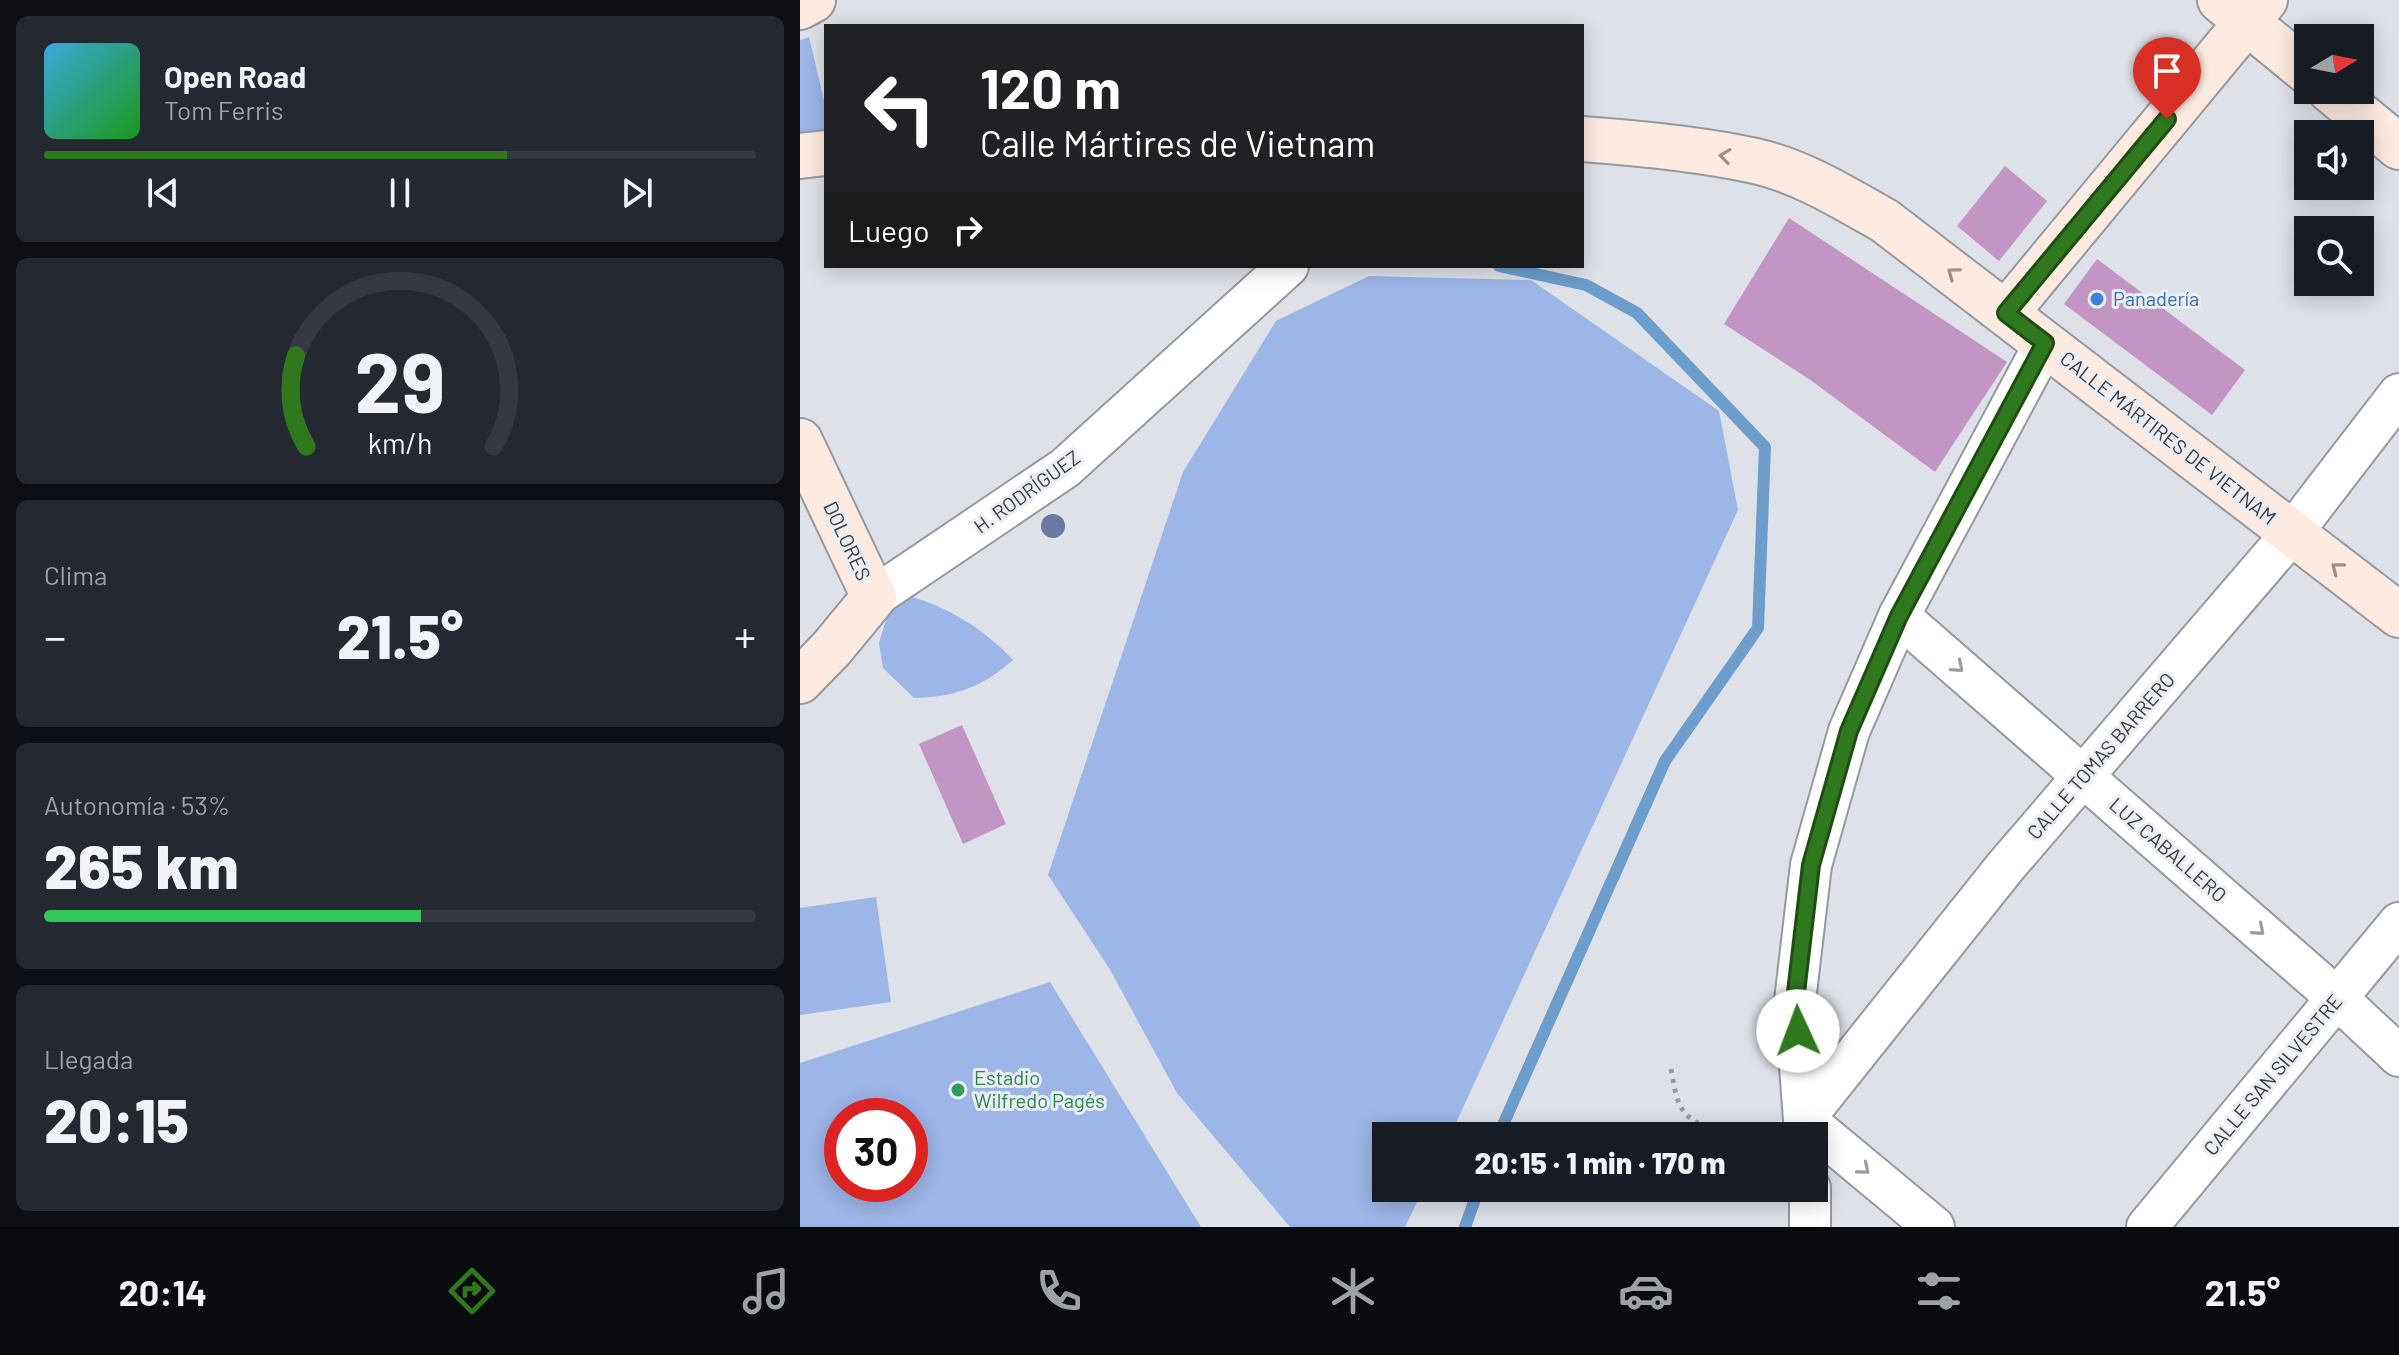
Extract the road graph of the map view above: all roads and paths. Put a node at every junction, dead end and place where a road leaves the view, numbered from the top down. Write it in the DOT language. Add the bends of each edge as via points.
graph roads {
  1 [pos="813,0"];
  2 [pos="800,7"];
  3 [pos="2244,7"];
  4 [pos="2294,58"];
  5 [pos="2347,104"];
  6 [pos="1584,139"];
  7 [pos="2399,147"];
  8 [pos="824,153"];
  9 [pos="800,156"];
  10 [pos="1286,268"];
  11 [pos="2006,313"];
  12 [pos="2045,343"];
  13 [pos="2399,394"];
  14 [pos="800,441"];
  15 [pos="2292,533"];
  16 [pos="874,597"];
  17 [pos="2399,615"];
  18 [pos="1899,616"];
  19 [pos="800,681"];
  20 [pos="2083,776"];
  21 [pos="2399,923"];
  22 [pos="2337,998"];
  23 [pos="2399,1056"];
  24 [pos="1671,1069"];
  25 [pos="1696,1122"];
  26 [pos="1805,1122"];
  27 [pos="1810,1122"];
  28 [pos="1828,1146"];
  29 [pos="1810,1202"];
  30 [pos="1810,1227"];
  31 [pos="1934,1227"];
  32 [pos="2147,1227"];
  1 -- 2 [label="main road"];
  3 -- 4 [label="main road"];
  3 -- 11 [label="main road"];
  5 -- 7 [label="main road"];
  11 -- 6 [label="main road, CALLE MÁRTIRES DE VIETNAM, one-way" via="1885,221 1815,183 1757,161"];
  8 -- 9 [label="main road"];
  10 -- 16 [label="street, H. RODRÍGUEZ" via="1065,468"];
  11 -- 12 [label="main road, CALLE MÁRTIRES DE VIETNAM"];
  12 -- 15 [label="main road, CALLE MÁRTIRES DE VIETNAM"];
  12 -- 18 [label="street"];
  13 -- 15 [label="street, CALLE TOMAS BARRERO"];
  14 -- 16 [label="main road, DOLORES"];
  17 -- 15 [label="main road, CALLE MÁRTIRES DE VIETNAM, one-way"];
  15 -- 20 [label="street, CALLE TOMAS BARRERO"];
  16 -- 19 [label="main road, H. RODRÍGUEZ"];
  18 -- 20 [label="street, LUZ CABALLERO, one-way"];
  18 -- 26 [label="street" via="1849,731 1811,865 1795,1001"];
  20 -- 22 [label="street, LUZ CABALLERO, one-way"];
  20 -- 27 [label="street, CALLE TOMAS BARRERO" via="2006,866"];
  21 -- 22 [label="street, CALLE SAN SILVESTRE"];
  22 -- 23 [label="street, LUZ CABALLERO"];
  22 -- 32 [label="street, CALLE SAN SILVESTRE"];
  24 -- 25 [label="path" via="1676,1099"];
  28 -- 31 [label="street, one-way"];
  29 -- 30 [label="street"];
}
